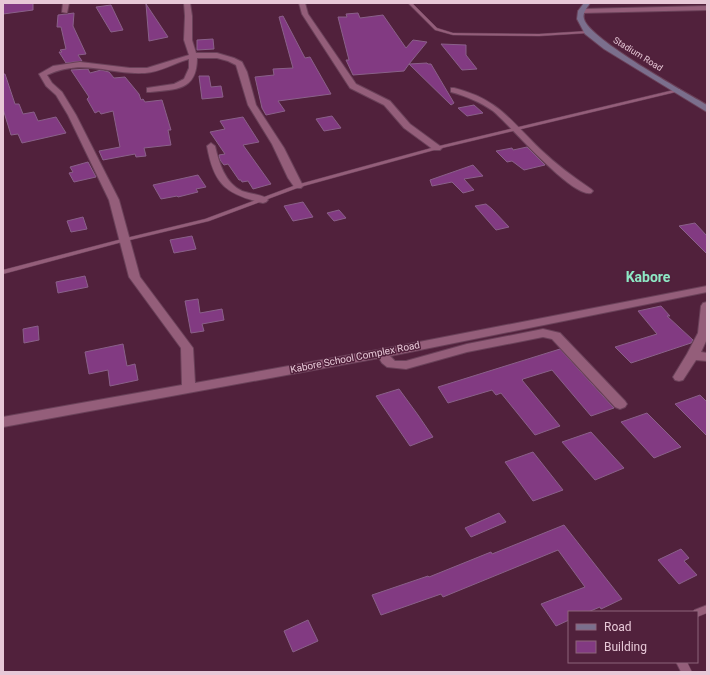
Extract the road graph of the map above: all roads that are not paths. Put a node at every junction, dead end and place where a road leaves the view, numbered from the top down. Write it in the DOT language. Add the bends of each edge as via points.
graph roads {
  1 [pos="66,3"];
  2 [pos="187,3"];
  3 [pos="302,3"];
  4 [pos="410,3"];
  5 [pos="586,3"];
  6 [pos="707,8"];
  7 [pos="581,11"];
  8 [pos="65,12"];
  9 [pos="588,32"];
  10 [pos="193,56"];
  11 [pos="150,90"];
  12 [pos="454,90"];
  13 [pos="678,90"];
  14 [pos="707,109"];
  15 [pos="517,129"];
  16 [pos="211,146"];
  17 [pos="437,148"];
  18 [pos="298,186"];
  19 [pos="588,191"];
  20 [pos="263,200"];
  21 [pos="124,240"];
  22 [pos="3,272"];
  23 [pos="707,289"];
  24 [pos="707,306"];
  25 [pos="707,309"];
  26 [pos="383,352"];
  27 [pos="693,355"];
  28 [pos="707,357"];
  29 [pos="679,377"];
  30 [pos="189,388"];
  31 [pos="620,404"];
  32 [pos="3,422"];
  33 [pos="681,663"];
  34 [pos="687,672"];
  1 -- 8 [label="street"];
  2 -- 10 [label="street" via="188,39"];
  3 -- 17 [label="street" via="305,14 353,86 387,103 407,126"];
  4 -- 9 [label="lane" via="436,29 453,34 539,35"];
  5 -- 7 [label="main road"];
  6 -- 7 [label="street"];
  7 -- 9 [label="main road, Stadium Road" via="580,19"];
  9 -- 13 [label="main road, Stadium Road" via="606,47"];
  10 -- 11 [label="street" via="191,79 185,83"];
  10 -- 18 [label="street" via="215,55 238,64 252,104"];
  10 -- 21 [label="street" via="154,70 107,68 88,63 70,64 43,74 72,115 114,200"];
  12 -- 15 [label="street" via="473,95 490,105"];
  13 -- 14 [label="main road, Stadium Road"];
  13 -- 15 [label="lane"];
  15 -- 17 [label="lane"];
  15 -- 19 [label="street" via="561,173"];
  16 -- 20 [label="street" via="214,164 223,179 234,190"];
  17 -- 18 [label="lane"];
  18 -- 20 [label="lane"];
  20 -- 21 [label="lane" via="207,220"];
  21 -- 22 [label="lane"];
  21 -- 30 [label="street" via="135,277 188,348"];
  23 -- 26 [label="street, Kabore School Complex Road"];
  24 -- 25 [label="street"];
  25 -- 27 [label="street" via="704,333"];
  26 -- 30 [label="street, Kabore School Complex Road"];
  26 -- 31 [label="street" via="389,363 396,366 406,365 467,348 543,333 556,336"];
  27 -- 28 [label="street"];
  27 -- 29 [label="street"];
  30 -- 32 [label="street, Kabore School Complex Road"];
  33 -- 34 [label="lane"];
}
